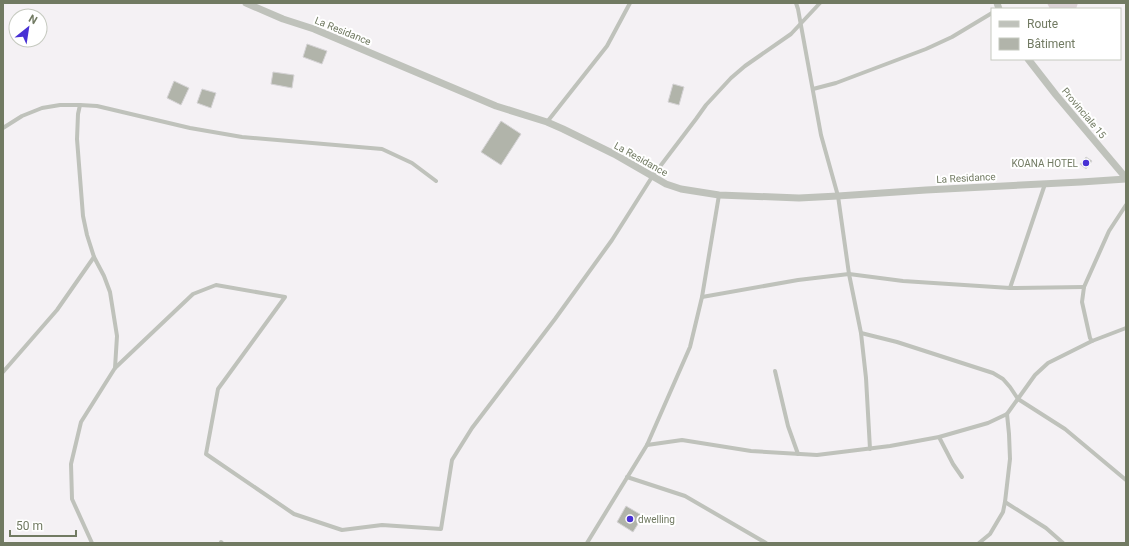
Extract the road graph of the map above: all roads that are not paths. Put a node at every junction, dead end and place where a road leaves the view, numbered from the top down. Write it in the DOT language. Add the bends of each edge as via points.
graph roads {
  1 [pos="246,3"];
  2 [pos="630,3"];
  3 [pos="796,3"];
  4 [pos="820,3"];
  5 [pos="991,14"];
  6 [pos="800,23"];
  7 [pos="1029,60"];
  8 [pos="812,89"];
  9 [pos="80,105"];
  10 [pos="547,122"];
  11 [pos="3,128"];
  12 [pos="652,177"];
  13 [pos="1126,178"];
  14 [pos="436,181"];
  15 [pos="1045,184"];
  16 [pos="719,196"];
  17 [pos="838,196"];
  18 [pos="1126,205"];
  19 [pos="94,258"];
  20 [pos="849,274"];
  21 [pos="1084,287"];
  22 [pos="1010,288"];
  23 [pos="702,297"];
  24 [pos="1126,328"];
  25 [pos="861,333"];
  26 [pos="1092,341"];
  27 [pos="115,368"];
  28 [pos="775,370"];
  29 [pos="3,372"];
  30 [pos="1018,399"];
  31 [pos="1007,414"];
  32 [pos="939,438"];
  33 [pos="647,445"];
  34 [pos="870,449"];
  35 [pos="798,454"];
  36 [pos="627,477"];
  37 [pos="962,477"];
  38 [pos="1126,480"];
  39 [pos="1005,502"];
  40 [pos="92,543"];
  41 [pos="587,543"];
  42 [pos="766,543"];
  43 [pos="979,543"];
  44 [pos="1063,543"];
  1 -- 10 [label="street, La Residance" via="496,106"];
  2 -- 10 [label="street" via="607,46"];
  3 -- 6 [label="street"];
  4 -- 6 [label="street"];
  5 -- 8 [label="street" via="926,49 836,83"];
  6 -- 8 [label="street"];
  6 -- 12 [label="street" via="791,34 731,78 706,104"];
  7 -- 13 [label="street, Provinciale 15"];
  8 -- 17 [label="street" via="821,135"];
  9 -- 11 [label="street" via="42,108 22,116"];
  9 -- 14 [label="street" via="97,106 190,128 242,137 382,149 412,163"];
  9 -- 19 [label="street" via="77,139 82,203"];
  10 -- 12 [label="street, La Residance" via="614,154"];
  12 -- 16 [label="street, La Residance" via="681,189"];
  12 -- 27 [label="street" via="612,240 472,428 452,460 440,529 382,525 342,530 294,514 206,454 218,389 286,297 216,285 193,294"];
  13 -- 15 [label="street, La Residance"];
  15 -- 17 [label="street, La Residance"];
  15 -- 22 [label="street"];
  16 -- 17 [label="street, La Residance"];
  16 -- 23 [label="street"];
  17 -- 20 [label="street"];
  18 -- 21 [label="street" via="1109,231"];
  19 -- 27 [label="street" via="110,292 117,336"];
  19 -- 29 [label="street" via="57,310"];
  20 -- 22 [label="street" via="903,281"];
  20 -- 23 [label="street"];
  20 -- 25 [label="street"];
  21 -- 22 [label="street"];
  21 -- 26 [label="street" via="1082,302"];
  23 -- 33 [label="street" via="690,347"];
  24 -- 26 [label="street"];
  25 -- 30 [label="street" via="993,373 1010,386"];
  25 -- 34 [label="street"];
  26 -- 30 [label="street" via="1048,363 1035,375"];
  27 -- 40 [label="street" via="81,422 71,464 72,499"];
  28 -- 35 [label="street" via="788,426"];
  30 -- 31 [label="street"];
  30 -- 38 [label="street" via="1065,429"];
  31 -- 32 [label="street" via="988,423"];
  31 -- 39 [label="street" via="1010,459"];
  32 -- 34 [label="street"];
  32 -- 37 [label="street"];
  33 -- 35 [label="street" via="682,440 751,451"];
  33 -- 36 [label="street"];
  34 -- 35 [label="street" via="817,455"];
  36 -- 41 [label="street"];
  36 -- 42 [label="street" via="685,496"];
  39 -- 43 [label="street" via="1003,512 990,534"];
  39 -- 44 [label="street" via="1046,528"];
}
